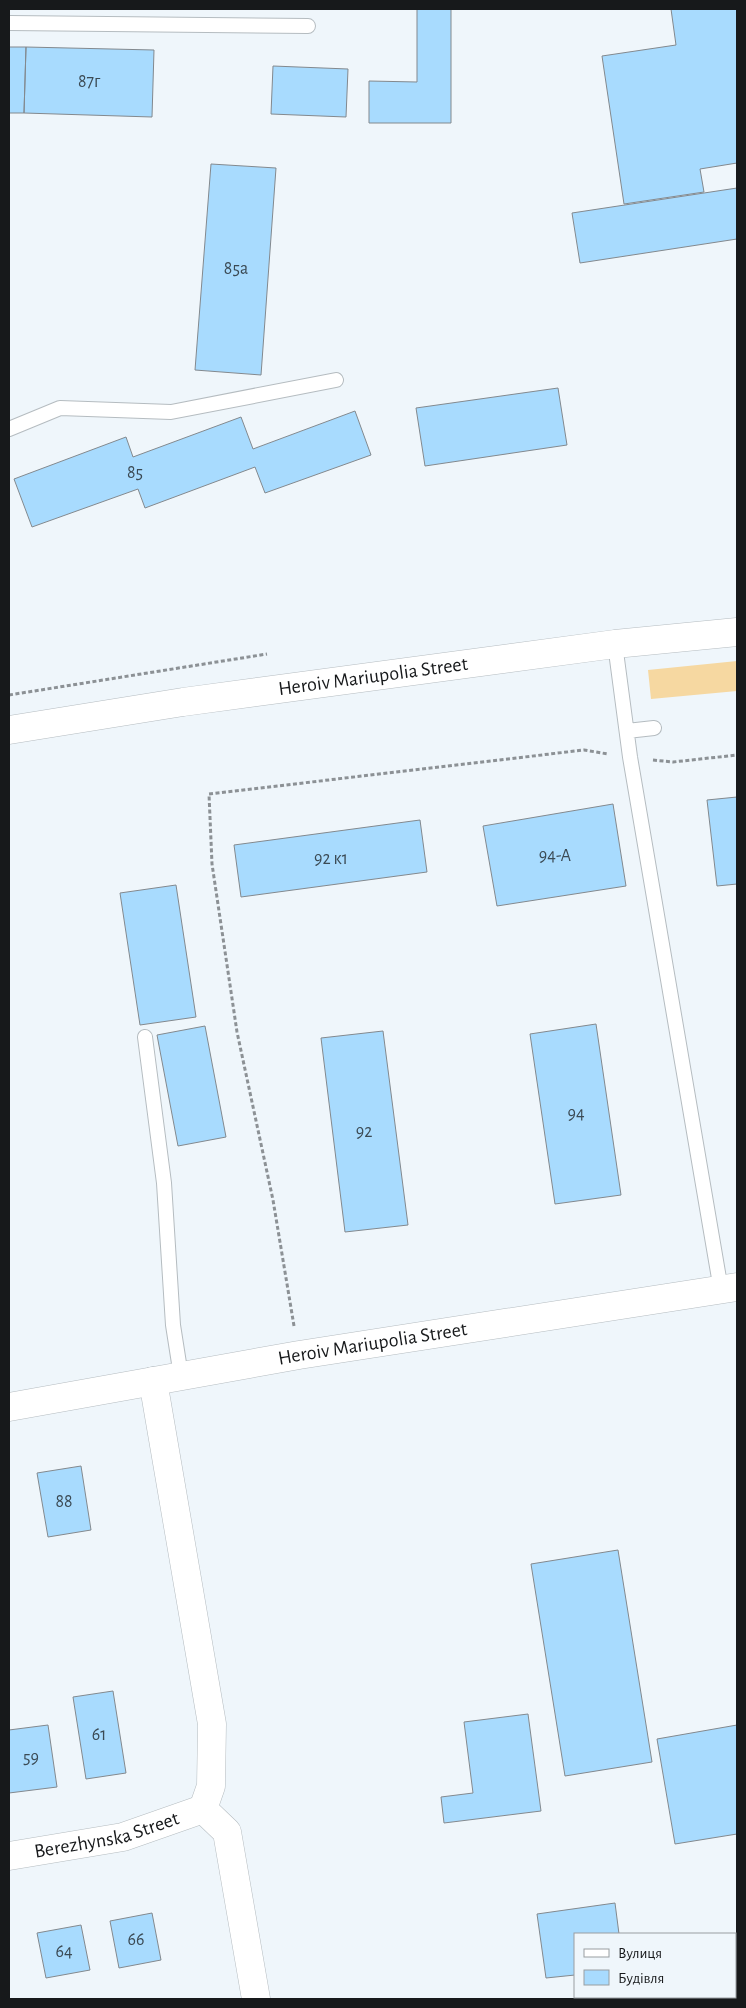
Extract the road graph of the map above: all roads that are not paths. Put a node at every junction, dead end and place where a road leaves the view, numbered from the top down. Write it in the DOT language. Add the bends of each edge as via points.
graph roads {
  1 [pos="9,23"];
  2 [pos="308,26"];
  3 [pos="336,380"];
  4 [pos="9,430"];
  5 [pos="737,632"];
  6 [pos="615,644"];
  7 [pos="654,728"];
  8 [pos="9,730"];
  9 [pos="627,731"];
  10 [pos="145,1037"];
  11 [pos="729,1288"];
  12 [pos="181,1376"];
  13 [pos="153,1381"];
  14 [pos="9,1406"];
  15 [pos="203,1809"];
  16 [pos="9,1856"];
  17 [pos="256,1999"];
  1 -- 2 [label="lane"];
  3 -- 4 [label="lane" via="171,412 60,408"];
  5 -- 6 [label="street, Heroiv Mariupolia Street"];
  6 -- 8 [label="street, Heroiv Mariupolia Street" via="183,702"];
  6 -- 9 [label="lane"];
  7 -- 9 [label="lane"];
  9 -- 11 [label="lane"];
  10 -- 12 [label="lane" via="164,1183"];
  11 -- 12 [label="street, Heroiv Mariupolia Street"];
  12 -- 13 [label="street, Heroiv Mariupolia Street"];
  13 -- 14 [label="street, Heroiv Mariupolia Street"];
  13 -- 15 [label="street" via="212,1724 211,1786"];
  15 -- 16 [label="street, Berezhynska Street" via="123,1837"];
  15 -- 17 [label="street" via="227,1832"];
}
